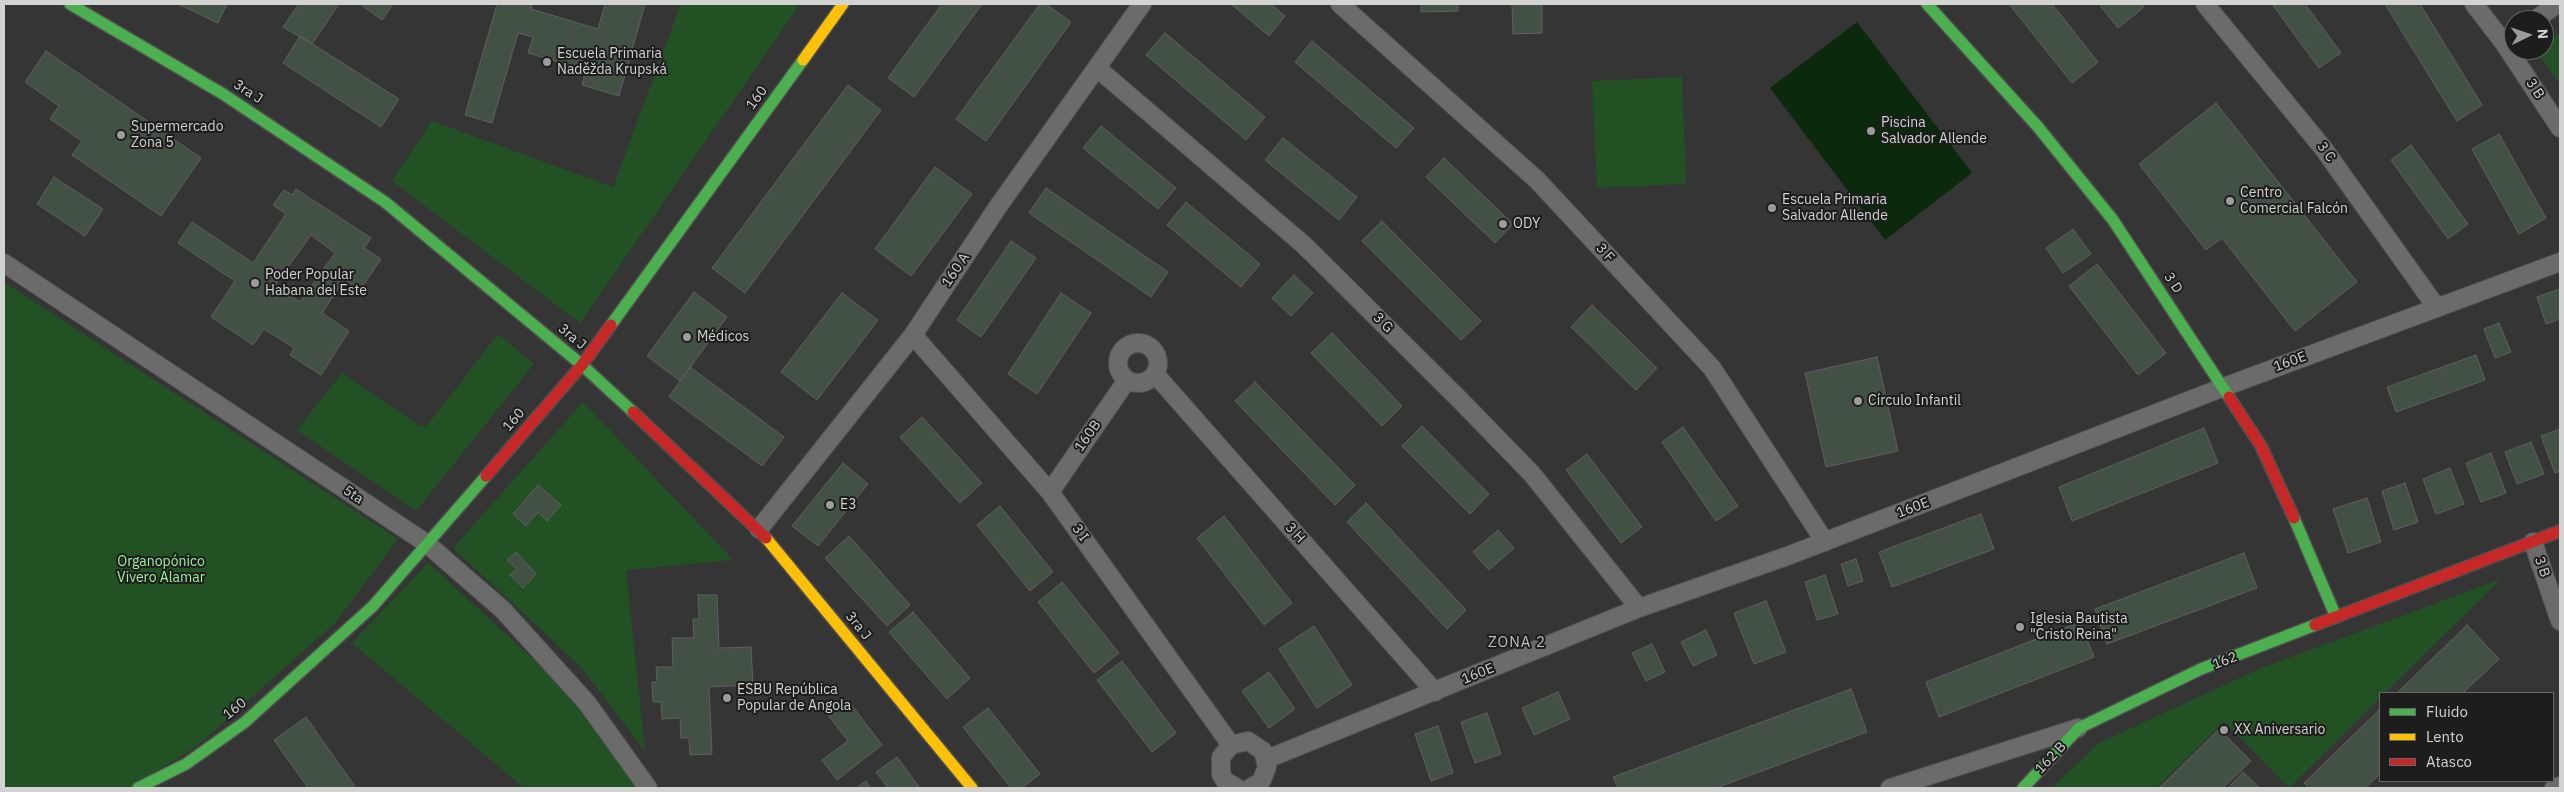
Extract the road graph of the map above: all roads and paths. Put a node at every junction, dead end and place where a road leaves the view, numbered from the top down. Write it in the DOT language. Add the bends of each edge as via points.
graph roads {
  1 [pos="70,4"];
  2 [pos="843,4"];
  3 [pos="1142,4"];
  4 [pos="1340,4"];
  5 [pos="1927,4"];
  6 [pos="2205,4"];
  7 [pos="2474,4"];
  8 [pos="2504,34"];
  9 [pos="2521,60"];
  10 [pos="1097,68"];
  11 [pos="2560,128"];
  12 [pos="2560,262"];
  13 [pos="4,263"];
  14 [pos="2437,308"];
  15 [pos="913,335"];
  16 [pos="582,365"];
  17 [pos="1155,374"];
  18 [pos="1127,380"];
  19 [pos="2224,387"];
  20 [pos="1050,492"];
  21 [pos="759,529"];
  22 [pos="2560,531"];
  23 [pos="1825,542"];
  24 [pos="2533,542"];
  25 [pos="426,543"];
  26 [pos="1638,608"];
  27 [pos="2336,617"];
  28 [pos="2560,621"];
  29 [pos="1435,692"];
  30 [pos="2079,728"];
  31 [pos="1231,745"];
  32 [pos="1267,759"];
  33 [pos="2560,786"];
  34 [pos="1899,787"];
  35 [pos="138,788"];
  36 [pos="648,788"];
  37 [pos="972,788"];
  38 [pos="1237,788"];
  39 [pos="1250,788"];
  40 [pos="2023,788"];
  41 [pos="2554,788"];
  1 -- 16 [label="street, 3ra J" via="222,94 385,202"];
  2 -- 16 [label="street, 160"];
  3 -- 10 [label="street, 160 A"];
  4 -- 23 [label="street, 3 F" via="1536,180 1712,368"];
  5 -- 19 [label="street, 3 D" via="2038,127 2114,220"];
  6 -- 14 [label="street, 3 C" via="2323,148"];
  7 -- 8 [label="street, 3 B"];
  9 -- 11 [label="street, 3 B"];
  10 -- 15 [label="street, 160 A" via="997,208"];
  10 -- 26 [label="street, 3 G" via="1304,245 1448,387 1532,474"];
  12 -- 14 [label="street, 160E"];
  13 -- 25 [label="street, 5ta"];
  14 -- 19 [label="street, 160E"];
  15 -- 20 [label="street, 3 I"];
  15 -- 21 [label="street, 160 A"];
  16 -- 21 [label="street, 3ra J"];
  16 -- 25 [label="street, 160"];
  17 -- 18 [label="street" via="1143,383"];
  17 -- 18 [label="street" via="1157,353 1145,343 1137,342 1122,349 1118,357 1121,374"];
  17 -- 29 [label="street, 3 H"];
  18 -- 20 [label="street, 160B"];
  19 -- 23 [label="street, 160E"];
  19 -- 27 [label="street, 3 D" via="2261,446"];
  20 -- 31 [label="street, 3 I"];
  21 -- 37 [label="street, 3ra J"];
  22 -- 24 [label="street, 162"];
  23 -- 26 [label="street, 160E"];
  24 -- 27 [label="street, 162"];
  24 -- 28 [label="street, 3 B"];
  25 -- 35 [label="street, 160" via="373,606 245,722 186,764"];
  25 -- 36 [label="street, 5ta" via="510,617 587,703"];
  26 -- 29 [label="street, 160E"];
  27 -- 30 [label="street, 162" via="2202,669"];
  29 -- 32 [label="street, 160E"];
  30 -- 34 [label="street, 162"];
  30 -- 40 [label="street, 162 B"];
  31 -- 32 [label="street" via="1248,742 1256,745"];
  31 -- 38 [label="street" via="1220,757 1220,765 1225,781"];
  32 -- 39 [label="street" via="1266,775"];
  33 -- 41 [label="street"];
}
